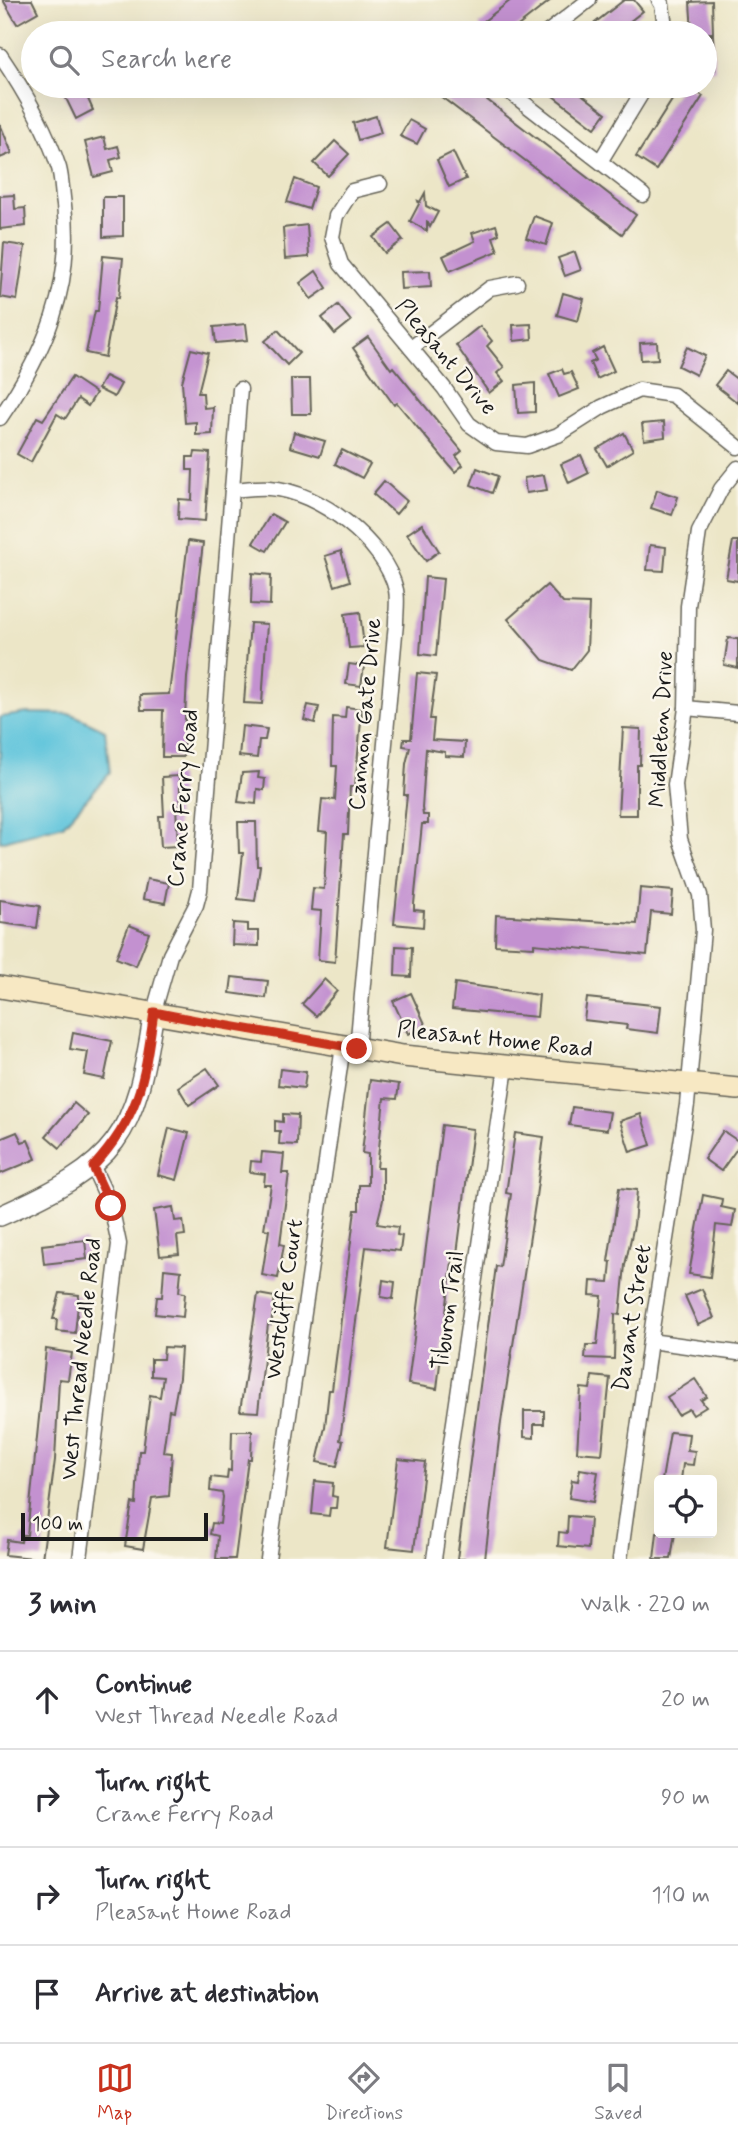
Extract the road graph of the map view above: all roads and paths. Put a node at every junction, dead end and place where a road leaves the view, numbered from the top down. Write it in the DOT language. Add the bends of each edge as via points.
graph roads {
  1 [pos="589,0"];
  2 [pos="659,0"];
  3 [pos="562,21"];
  4 [pos="664,21"];
  5 [pos="0,55"];
  6 [pos="21,86"];
  7 [pos="27,98"];
  8 [pos="518,98"];
  9 [pos="639,98"];
  10 [pos="601,160"];
  11 [pos="380,184"];
  12 [pos="643,195"];
  13 [pos="517,283"];
  14 [pos="411,348"];
  15 [pos="240,389"];
  16 [pos="0,418"];
  17 [pos="738,447"];
  18 [pos="738,468"];
  19 [pos="232,490"];
  20 [pos="686,708"];
  21 [pos="738,713"];
  22 [pos="0,987"];
  23 [pos="154,1012"];
  24 [pos="350,1047"];
  25 [pos="506,1068"];
  26 [pos="688,1084"];
  27 [pos="738,1088"];
  28 [pos="93,1167"];
  29 [pos="0,1216"];
  30 [pos="650,1341"];
  31 [pos="738,1353"];
  32 [pos="80,1559"];
  33 [pos="268,1559"];
  34 [pos="434,1559"];
  35 [pos="620,1559"];
  1 -- 3 [label="street"];
  2 -- 4 [label="street"];
  5 -- 6 [label="street"];
  7 -- 16 [label="street" via="59,169 66,223 62,292 41,352"];
  8 -- 10 [label="street"];
  9 -- 10 [label="street"];
  10 -- 12 [label="street"];
  11 -- 14 [label="street, Pleasant Drive" via="352,191 336,216 332,237 341,264"];
  13 -- 14 [label="street" via="490,288"];
  14 -- 17 [label="street, Pleasant Drive" via="469,424 496,443 537,443 639,390 673,395"];
  15 -- 19 [label="street, Crane Ferry Road"];
  18 -- 20 [label="street, Middleton Drive" via="721,489 699,532 688,606"];
  19 -- 23 [label="street, Crane Ferry Road" via="200,890 170,955"];
  19 -- 24 [label="street, Cannon Gate Drive" via="272,488 311,500 348,522 380,557 396,590"];
  20 -- 21 [label="street"];
  20 -- 26 [label="street, Middleton Drive" via="676,785 680,839 700,895 703,930"];
  22 -- 23 [label="main road, Pleasant Home Road"];
  23 -- 24 [label="main road, Pleasant Home Road"];
  23 -- 28 [label="street, Crane Ferry Road" via="142,1088 133,1111 114,1144"];
  24 -- 25 [label="main road, Pleasant Home Road"];
  24 -- 33 [label="street, Westcliffe Court"];
  25 -- 26 [label="main road, Pleasant Home Road"];
  25 -- 34 [label="street, Tiburon Trail"];
  26 -- 27 [label="main road, Pleasant Home Road"];
  26 -- 30 [label="street, Davant Street"];
  28 -- 29 [label="street, Crane Ferry Road"];
  28 -- 32 [label="street, West Thread Needle Road" via="111,1206 119,1244"];
  30 -- 31 [label="street"];
  30 -- 35 [label="street, Davant Street"];
}
